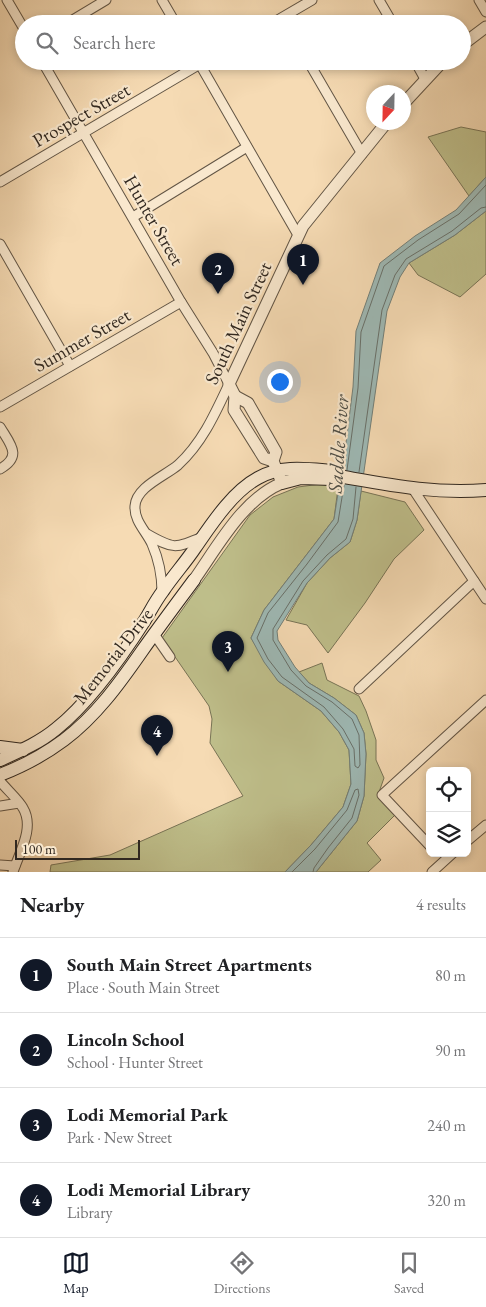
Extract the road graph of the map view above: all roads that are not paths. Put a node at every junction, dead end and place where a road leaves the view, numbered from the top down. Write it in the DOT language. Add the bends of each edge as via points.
graph roads {
  1 [pos="7,0"];
  2 [pos="106,0"];
  3 [pos="162,0"];
  4 [pos="312,0"];
  5 [pos="379,0"];
  6 [pos="479,0"];
  7 [pos="486,12"];
  8 [pos="16,15"];
  9 [pos="81,15"];
  10 [pos="171,15"];
  11 [pos="291,15"];
  12 [pos="388,15"];
  13 [pos="486,27"];
  14 [pos="471,38"];
  15 [pos="47,70"];
  16 [pos="188,70"];
  17 [pos="205,70"];
  18 [pos="313,70"];
  19 [pos="420,70"];
  20 [pos="434,70"];
  21 [pos="425,79"];
  22 [pos="411,95"];
  23 [pos="381,130"];
  24 [pos="84,132"];
  25 [pos="247,148"];
  26 [pos="362,154"];
  27 [pos="0,182"];
  28 [pos="133,217"];
  29 [pos="298,235"];
  30 [pos="0,244"];
  31 [pos="181,302"];
  32 [pos="70,366"];
  33 [pos="229,384"];
  34 [pos="0,407"];
  35 [pos="0,427"];
  36 [pos="275,466"];
  37 [pos="0,469"];
  38 [pos="335,473"];
  39 [pos="282,483"];
  40 [pos="413,489"];
  41 [pos="486,490"];
  42 [pos="147,534"];
  43 [pos="202,537"];
  44 [pos="194,580"];
  45 [pos="474,581"];
  46 [pos="162,592"];
  47 [pos="486,599"];
  48 [pos="154,634"];
  49 [pos="170,657"];
  50 [pos="359,689"];
  51 [pos="486,700"];
  52 [pos="0,746"];
  53 [pos="23,750"];
  54 [pos="0,760"];
  55 [pos="0,775"];
  56 [pos="2,788"];
  57 [pos="19,803"];
  58 [pos="0,806"];
  59 [pos="486,825"];
  60 [pos="471,838"];
  61 [pos="426,842"];
  62 [pos="440,857"];
  63 [pos="448,857"];
  64 [pos="444,861"];
  65 [pos="0,865"];
  66 [pos="14,869"];
  67 [pos="432,872"];
  1 -- 8 [label="street"];
  2 -- 9 [label="street"];
  3 -- 10 [label="street"];
  4 -- 11 [label="street"];
  5 -- 12 [label="street"];
  6 -- 7 [label="street"];
  13 -- 14 [label="street"];
  15 -- 24 [label="street, Hunter Street"];
  16 -- 24 [label="street, Prospect Street"];
  17 -- 25 [label="street"];
  18 -- 26 [label="street"];
  19 -- 21 [label="street"];
  20 -- 21 [label="street"];
  21 -- 22 [label="street"];
  23 -- 26 [label="street, South Main Street"];
  24 -- 27 [label="street, Prospect Street"];
  24 -- 28 [label="street, Hunter Street"];
  25 -- 28 [label="street"];
  25 -- 29 [label="street"];
  26 -- 29 [label="street, South Main Street"];
  28 -- 31 [label="street, Hunter Street"];
  29 -- 33 [label="street, South Main Street"];
  30 -- 32 [label="street"];
  31 -- 32 [label="street, Summer Street"];
  31 -- 33 [label="street, Hunter Street"];
  32 -- 34 [label="street, Summer Street"];
  33 -- 36 [label="street, Hunter Street" via="235,396 248,403 276,452"];
  33 -- 42 [label="street, South Main Street" via="212,420 190,453 139,494 136,512 140,526"];
  35 -- 37 [label="street" via="14,454 9,464"];
  36 -- 38 [label="main road, Memorial Drive"];
  36 -- 39 [label="street, Hunter Street"];
  36 -- 43 [label="main road, Memorial Drive" via="247,484"];
  38 -- 39 [label="main road" via="332,478 301,478"];
  38 -- 40 [label="main road"];
  39 -- 44 [label="street" via="265,491 248,505"];
  40 -- 41 [label="main road"];
  40 -- 45 [label="street"];
  42 -- 43 [label="street" via="173,546"];
  42 -- 46 [label="street, South Main Street" via="162,572"];
  43 -- 46 [label="main road, Memorial Drive"];
  44 -- 48 [label="main road, Memorial Drive"];
  45 -- 47 [label="street"];
  45 -- 50 [label="street"];
  46 -- 53 [label="main road, Memorial Drive" via="86,701 56,729"];
  48 -- 49 [label="street"];
  48 -- 55 [label="main road, Memorial Drive" via="114,691 80,727 39,757"];
  51 -- 61 [label="street" via="382,795"];
  52 -- 53 [label="main road"];
  53 -- 54 [label="main road, Memorial Drive"];
  56 -- 57 [label="street"];
  57 -- 58 [label="street"];
  57 -- 66 [label="street" via="26,814 27,831"];
  59 -- 60 [label="street"];
  62 -- 64 [label="street"];
  63 -- 64 [label="street"];
  64 -- 67 [label="street"];
  65 -- 66 [label="street"];
}
